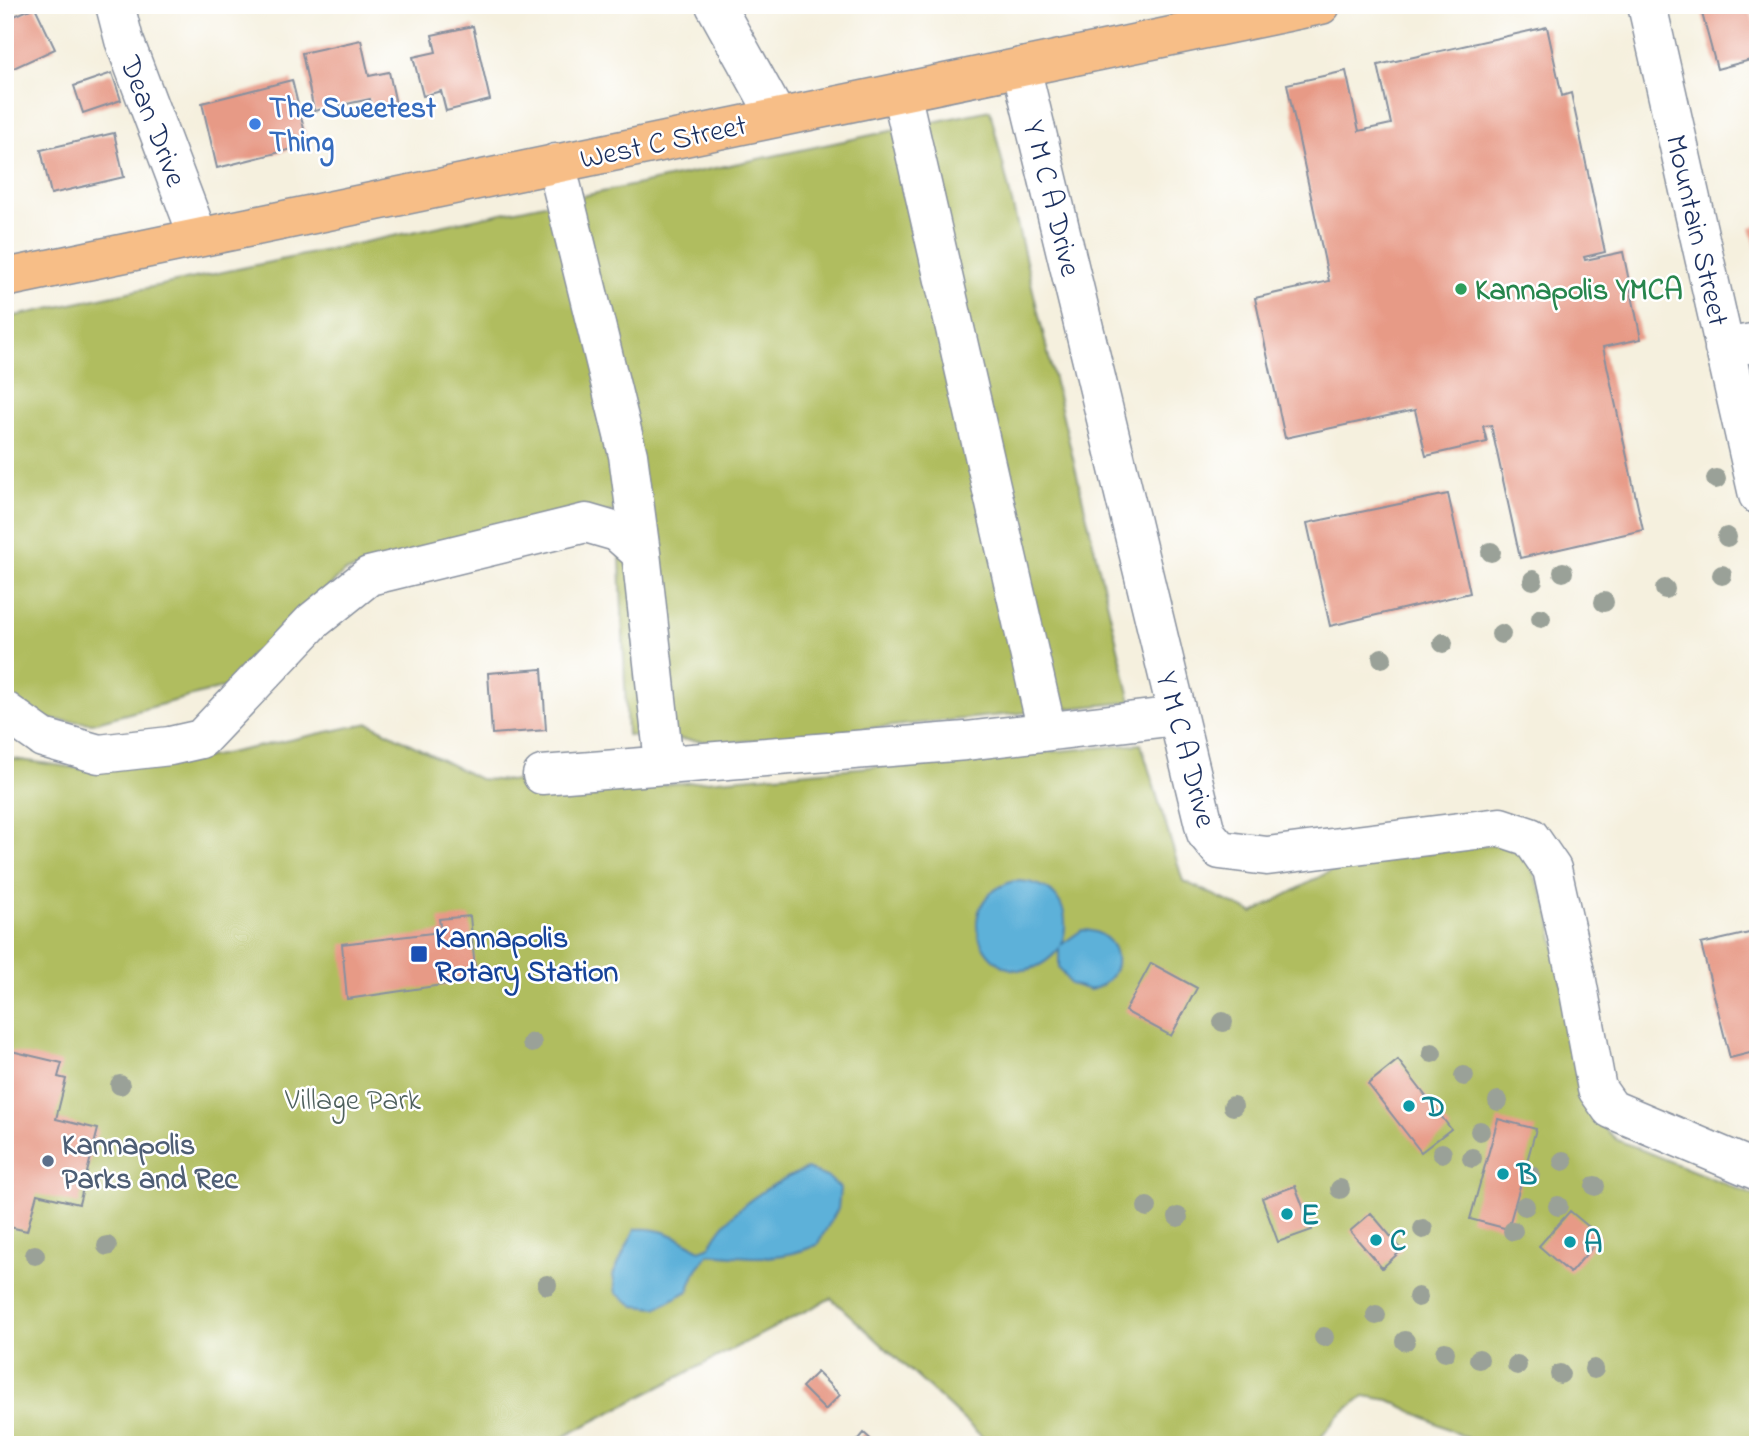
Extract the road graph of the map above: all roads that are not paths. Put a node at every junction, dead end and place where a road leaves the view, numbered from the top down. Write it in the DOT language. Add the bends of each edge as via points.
graph roads {
  1 [pos="115,5"];
  2 [pos="715,5"];
  3 [pos="1321,5"];
  4 [pos="1647,5"];
  5 [pos="1021,67"];
  6 [pos="901,92"];
  7 [pos="777,117"];
  8 [pos="556,163"];
  9 [pos="198,236"];
  10 [pos="5,278"];
  11 [pos="1741,345"];
  12 [pos="1758,495"];
  13 [pos="641,553"];
  14 [pos="5,711"];
  15 [pos="1177,716"];
  16 [pos="1047,732"];
  17 [pos="664,763"];
  18 [pos="541,775"];
  19 [pos="1758,1171"];
  1 -- 9 [label="street, Dean Drive"];
  2 -- 7 [label="street"];
  3 -- 5 [label="main road, West C Street"];
  4 -- 11 [label="street, Mountain Street"];
  5 -- 6 [label="main road, West C Street"];
  5 -- 15 [label="street, Y M C A Drive"];
  6 -- 7 [label="main road, West C Street"];
  6 -- 16 [label="street"];
  7 -- 8 [label="main road, West C Street"];
  8 -- 9 [label="main road, West C Street"];
  8 -- 13 [label="street" via="628,455"];
  9 -- 10 [label="main road, West C Street"];
  11 -- 12 [label="street, Mountain Street"];
  13 -- 14 [label="street" via="617,532 586,523 369,576 313,621 201,739 99,754 43,738"];
  13 -- 17 [label="street"];
  15 -- 16 [label="street"];
  15 -- 19 [label="street, Y M C A Drive" via="1206,833 1220,850 1268,856 1500,827 1530,837 1552,869 1597,1089 1611,1109"];
  16 -- 17 [label="street"];
  17 -- 18 [label="street"];
}
